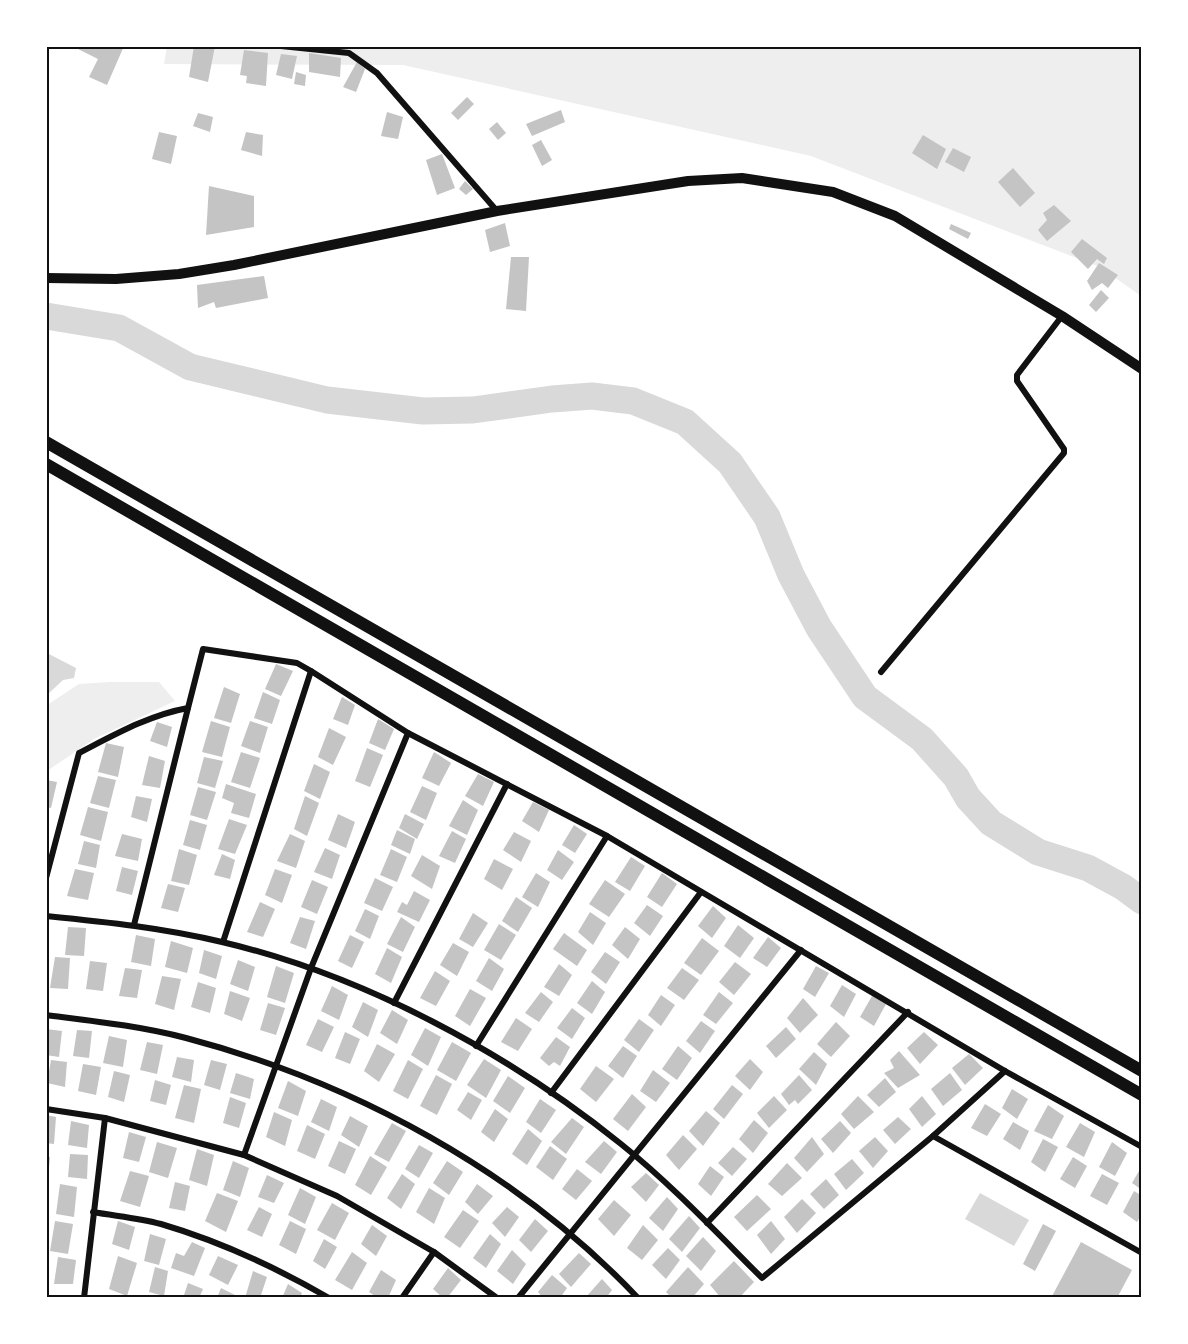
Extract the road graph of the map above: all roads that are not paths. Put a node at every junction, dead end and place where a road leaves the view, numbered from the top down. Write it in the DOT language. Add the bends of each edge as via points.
graph roads {
  1 [pos="282,46"];
  2 [pos="497,211"];
  3 [pos="46,278"];
  4 [pos="1062,316"];
  5 [pos="1142,369"];
  6 [pos="46,442"];
  7 [pos="46,464"];
  8 [pos="311,671"];
  9 [pos="881,672"];
  10 [pos="188,708"];
  11 [pos="408,733"];
  12 [pos="507,784"];
  13 [pos="607,836"];
  14 [pos="46,878"];
  15 [pos="700,892"];
  16 [pos="46,916"];
  17 [pos="134,925"];
  18 [pos="223,942"];
  19 [pos="801,950"];
  20 [pos="311,969"];
  21 [pos="394,1003"];
  22 [pos="908,1012"];
  23 [pos="46,1014"];
  24 [pos="476,1046"];
  25 [pos="275,1066"];
  26 [pos="1005,1071"];
  27 [pos="1142,1071"];
  28 [pos="551,1093"];
  29 [pos="1142,1095"];
  30 [pos="46,1109"];
  31 [pos="105,1118"];
  32 [pos="933,1136"];
  33 [pos="1142,1147"];
  34 [pos="633,1154"];
  35 [pos="244,1155"];
  36 [pos="93,1212"];
  37 [pos="707,1223"];
  38 [pos="569,1233"];
  39 [pos="434,1252"];
  40 [pos="1142,1253"];
  41 [pos="84,1298"];
  42 [pos="329,1298"];
  43 [pos="402,1298"];
  44 [pos="497,1298"];
  45 [pos="518,1298"];
  46 [pos="638,1298"];
  1 -- 2 [label="street" via="349,53 377,73"];
  2 -- 3 [label="street" via="234,265 116,279"];
  2 -- 4 [label="street" via="688,181 731,178 823,190 895,216"];
  4 -- 5 [label="street"];
  4 -- 9 [label="street" via="1017,375 1017,381 1064,453"];
  6 -- 27 [label="main road"];
  7 -- 29 [label="main road"];
  8 -- 10 [label="street" via="297,663 203,649"];
  8 -- 11 [label="street"];
  8 -- 18 [label="street"];
  10 -- 14 [label="street" via="126,728 79,753"];
  10 -- 17 [label="street"];
  11 -- 12 [label="street"];
  11 -- 20 [label="street"];
  12 -- 13 [label="street"];
  12 -- 21 [label="street"];
  13 -- 15 [label="street"];
  13 -- 24 [label="street"];
  15 -- 19 [label="street"];
  15 -- 28 [label="street"];
  16 -- 17 [label="street"];
  17 -- 18 [label="street"];
  18 -- 20 [label="street"];
  19 -- 22 [label="street"];
  19 -- 34 [label="street"];
  20 -- 21 [label="street"];
  20 -- 25 [label="street"];
  21 -- 24 [label="street"];
  22 -- 26 [label="street"];
  22 -- 37 [label="street"];
  23 -- 25 [label="street" via="184,1037"];
  24 -- 28 [label="street"];
  25 -- 35 [label="street"];
  25 -- 38 [label="street" via="362,1103 460,1156 515,1191"];
  26 -- 32 [label="street"];
  26 -- 33 [label="street"];
  28 -- 34 [label="street"];
  30 -- 31 [label="street"];
  31 -- 35 [label="street"];
  31 -- 36 [label="street"];
  32 -- 37 [label="street" via="762,1278"];
  32 -- 40 [label="street"];
  34 -- 37 [label="street"];
  34 -- 38 [label="street"];
  35 -- 39 [label="street" via="337,1196"];
  36 -- 41 [label="street"];
  36 -- 42 [label="street" via="160,1224 205,1240 287,1274"];
  38 -- 45 [label="street"];
  38 -- 46 [label="street"];
  39 -- 43 [label="street"];
  39 -- 44 [label="street"];
}
